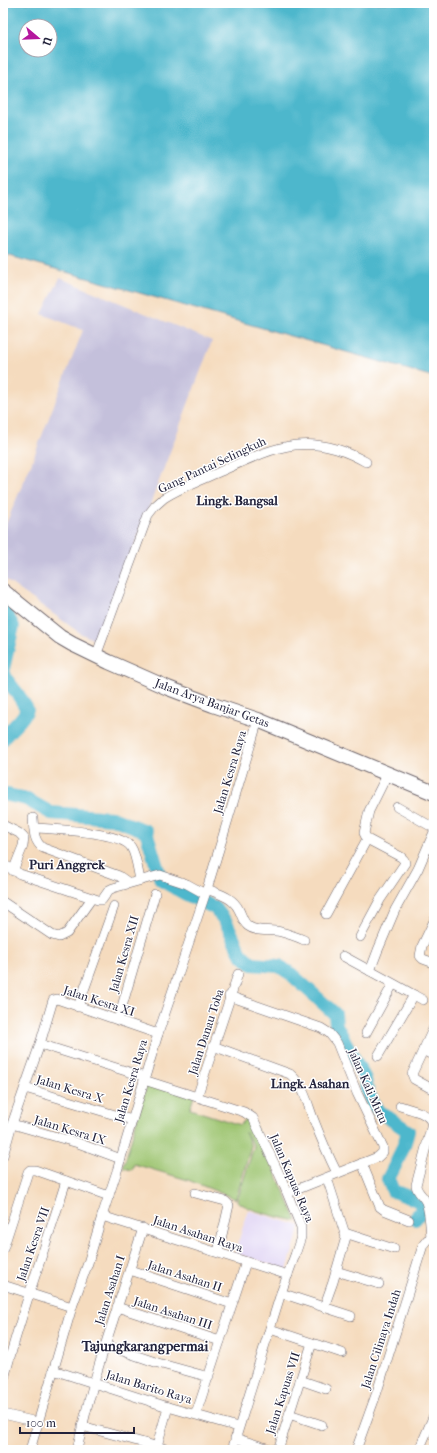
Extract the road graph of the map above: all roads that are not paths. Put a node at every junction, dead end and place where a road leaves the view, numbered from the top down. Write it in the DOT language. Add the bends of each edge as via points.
graph roads {
  1 [pos="366,462"];
  2 [pos="3,591"];
  3 [pos="96,656"];
  4 [pos="258,720"];
  5 [pos="388,773"];
  6 [pos="434,793"];
  7 [pos="397,807"];
  8 [pos="34,818"];
  9 [pos="3,825"];
  10 [pos="34,828"];
  11 [pos="434,828"];
  12 [pos="434,832"];
  13 [pos="367,839"];
  14 [pos="431,847"];
  15 [pos="3,864"];
  16 [pos="13,871"];
  17 [pos="140,880"];
  18 [pos="129,884"];
  19 [pos="155,894"];
  20 [pos="205,894"];
  21 [pos="92,898"];
  22 [pos="3,902"];
  23 [pos="114,906"];
  24 [pos="326,914"];
  25 [pos="434,921"];
  26 [pos="360,937"];
  27 [pos="304,940"];
  28 [pos="343,956"];
  29 [pos="434,963"];
  30 [pos="370,971"];
  31 [pos="238,974"];
  32 [pos="393,984"];
  33 [pos="414,995"];
  34 [pos="229,996"];
  35 [pos="423,1000"];
  36 [pos="78,1007"];
  37 [pos="118,1020"];
  38 [pos="434,1027"];
  39 [pos="366,1033"];
  40 [pos="158,1034"];
  41 [pos="44,1045"];
  42 [pos="213,1046"];
  43 [pos="423,1050"];
  44 [pos="378,1056"];
  45 [pos="434,1056"];
  46 [pos="145,1078"];
  47 [pos="25,1088"];
  48 [pos="434,1090"];
  49 [pos="197,1097"];
  50 [pos="400,1106"];
  51 [pos="132,1120"];
  52 [pos="12,1124"];
  53 [pos="3,1156"];
  54 [pos="121,1159"];
  55 [pos="362,1163"];
  56 [pos="337,1173"];
  57 [pos="328,1178"];
  58 [pos="66,1181"];
  59 [pos="195,1193"];
  60 [pos="288,1193"];
  61 [pos="109,1196"];
  62 [pos="102,1216"];
  63 [pos="409,1220"];
  64 [pos="143,1228"];
  65 [pos="345,1233"];
  66 [pos="433,1238"];
  67 [pos="3,1249"];
  68 [pos="394,1249"];
  69 [pos="218,1252"];
  70 [pos="246,1262"];
  71 [pos="130,1270"];
  72 [pos="336,1271"];
  73 [pos="288,1275"];
  74 [pos="379,1284"];
  75 [pos="3,1285"];
  76 [pos="29,1293"];
  77 [pos="281,1293"];
  78 [pos="232,1304"];
  79 [pos="72,1307"];
  80 [pos="117,1307"];
  81 [pos="324,1307"];
  82 [pos="351,1316"];
  83 [pos="270,1329"];
  84 [pos="220,1341"];
  85 [pos="312,1343"];
  86 [pos="105,1345"];
  87 [pos="342,1353"];
  88 [pos="53,1370"];
  89 [pos="209,1377"];
  90 [pos="300,1380"];
  91 [pos="3,1383"];
  92 [pos="94,1383"];
  93 [pos="326,1389"];
  94 [pos="168,1407"];
  95 [pos="3,1414"];
  96 [pos="196,1414"];
  97 [pos="289,1414"];
  98 [pos="434,1415"];
  99 [pos="37,1422"];
  100 [pos="322,1425"];
  101 [pos="82,1426"];
  102 [pos="238,1427"];
  103 [pos="235,1438"];
  104 [pos="157,1446"];
  105 [pos="30,1450"];
  106 [pos="77,1450"];
  107 [pos="170,1450"];
  108 [pos="232,1450"];
  109 [pos="273,1450"];
  110 [pos="278,1450"];
  111 [pos="356,1450"];
  112 [pos="420,1450"];
  1 -- 3 [label="street, Gang Pantai Selingkuh" via="349,453 326,447 284,447 266,452 164,498 148,515"];
  2 -- 3 [label="highway, Jalan Arya Banjar Getas" via="60,637"];
  3 -- 4 [label="highway, Jalan Arya Banjar Getas" via="168,688"];
  4 -- 5 [label="highway, Jalan Arya Banjar Getas"];
  4 -- 20 [label="street, Jalan Kesra Raya"];
  5 -- 6 [label="highway, Jalan Arya Banjar Getas"];
  5 -- 13 [label="street" via="366,820 364,833"];
  7 -- 11 [label="street"];
  8 -- 10 [label="street"];
  9 -- 16 [label="street" via="24,838"];
  10 -- 17 [label="street" via="86,832 127,843 132,850"];
  10 -- 18 [label="street" via="36,841 43,848 118,876"];
  12 -- 14 [label="street"];
  13 -- 24 [label="street"];
  13 -- 26 [label="street" via="401,857 405,863 380,900"];
  14 -- 30 [label="street" via="395,910"];
  15 -- 16 [label="street"];
  16 -- 21 [label="street"];
  17 -- 18 [label="street"];
  17 -- 20 [label="street" via="161,876 187,884"];
  18 -- 21 [label="street" via="111,889 101,900"];
  19 -- 37 [label="street, Jalan Kesra XII"];
  20 -- 27 [label="street" via="223,895 233,902 244,922 252,928 282,932"];
  20 -- 40 [label="street, Jalan Kesra Raya"];
  21 -- 22 [label="street" via="67,933 59,937 52,935"];
  23 -- 36 [label="street"];
  25 -- 29 [label="street" via="420,956"];
  28 -- 30 [label="street"];
  30 -- 32 [label="street"];
  31 -- 34 [label="street, Jalan Danau Toba"];
  32 -- 33 [label="street"];
  32 -- 39 [label="street"];
  33 -- 35 [label="street"];
  33 -- 44 [label="street"];
  34 -- 42 [label="street, Jalan Danau Toba"];
  34 -- 55 [label="street, Jalan Kali Mutu" via="321,1028 332,1036 383,1149 380,1156"];
  36 -- 37 [label="street, Jalan Kesra XI"];
  36 -- 41 [label="street, Jalan Kesra XI" via="54,1000"];
  37 -- 40 [label="street, Jalan Kesra XI"];
  38 -- 43 [label="street"];
  40 -- 46 [label="street, Jalan Kesra Raya"];
  41 -- 46 [label="street, Jalan Kapuas Raya"];
  41 -- 47 [label="street"];
  42 -- 49 [label="street, Jalan Danau Toba"];
  42 -- 56 [label="street" via="294,1077 303,1090"];
  43 -- 45 [label="street"];
  43 -- 48 [label="street" via="412,1076"];
  46 -- 49 [label="street, Jalan Kapuas Raya"];
  46 -- 51 [label="street, Jalan Kesra Raya"];
  47 -- 51 [label="street, Jalan Kesra X"];
  47 -- 52 [label="street"];
  49 -- 60 [label="street, Jalan Kapuas Raya" via="244,1112 253,1118"];
  50 -- 66 [label="street" via="428,1116 432,1124 416,1185 428,1209"];
  51 -- 54 [label="street, Jalan Kesra Raya"];
  52 -- 53 [label="street"];
  52 -- 54 [label="street, Jalan Kesra IX" via="78,1143"];
  54 -- 61 [label="street, Jalan Kesra Raya"];
  55 -- 56 [label="street, Jalan Kali Mutu"];
  55 -- 63 [label="street" via="380,1207"];
  56 -- 57 [label="street, Jalan Kali Mutu"];
  57 -- 60 [label="street, Jalan Kali Mutu"];
  57 -- 65 [label="street"];
  58 -- 61 [label="street"];
  58 -- 67 [label="street" via="35,1170 28,1172"];
  58 -- 76 [label="street, Jalan Kesra VII"];
  59 -- 69 [label="street" via="225,1201 229,1205"];
  60 -- 73 [label="street, Jalan Kapuas Raya" via="301,1227 301,1237"];
  61 -- 62 [label="street, Jalan Kesra Raya"];
  62 -- 64 [label="street, Jalan Asahan Raya"];
  62 -- 79 [label="street, Jalan Kesra Raya"];
  64 -- 69 [label="street, Jalan Asahan Raya"];
  64 -- 71 [label="street, Jalan Asahan I"];
  65 -- 68 [label="street"];
  65 -- 72 [label="street" via="346,1240"];
  66 -- 111 [label="street, Jalan Cilinaya Indah" via="423,1245"];
  69 -- 70 [label="street, Jalan Asahan Raya"];
  70 -- 73 [label="street, Jalan Asahan Raya"];
  70 -- 78 [label="street"];
  71 -- 78 [label="street, Jalan Asahan II"];
  71 -- 80 [label="street, Jalan Asahan I"];
  72 -- 74 [label="street"];
  72 -- 81 [label="street"];
  73 -- 77 [label="street, Jalan Kapuas Raya"];
  75 -- 76 [label="street"];
  76 -- 79 [label="street"];
  76 -- 91 [label="street, Jalan Kesra VII"];
  77 -- 81 [label="street"];
  77 -- 83 [label="street, Jalan Kapuas Raya"];
  78 -- 84 [label="street"];
  79 -- 88 [label="street, Jalan Kesra Raya"];
  80 -- 84 [label="street, Jalan Asahan III"];
  80 -- 86 [label="street, Jalan Asahan I"];
  81 -- 82 [label="street"];
  83 -- 85 [label="street"];
  83 -- 102 [label="street, Jalan Kapuas Raya"];
  84 -- 89 [label="street"];
  85 -- 87 [label="street"];
  85 -- 90 [label="street, Jalan Kapuas VII"];
  86 -- 89 [label="street"];
  86 -- 92 [label="street, Jalan Asahan I"];
  88 -- 92 [label="street, Jalan Barito Raya"];
  88 -- 99 [label="street, Jalan Kesra Raya"];
  89 -- 96 [label="street"];
  90 -- 93 [label="street"];
  90 -- 97 [label="street, Jalan Kapuas VII"];
  92 -- 94 [label="street, Jalan Barito Raya"];
  92 -- 101 [label="street, Jalan Asahan I"];
  94 -- 96 [label="street, Jalan Barito Raya"];
  94 -- 104 [label="street"];
  95 -- 99 [label="street"];
  96 -- 102 [label="street, Jalan Barito Raya"];
  97 -- 100 [label="street"];
  97 -- 110 [label="street, Jalan Kapuas VII"];
  98 -- 112 [label="street"];
  99 -- 105 [label="street, Jalan Kesra Raya"];
  101 -- 104 [label="street"];
  101 -- 106 [label="street, Jalan Asahan I"];
  102 -- 103 [label="street, Jalan Kapuas Raya"];
  103 -- 108 [label="street, Jalan Kapuas Raya"];
  103 -- 109 [label="street"];
  104 -- 107 [label="street"];
}
